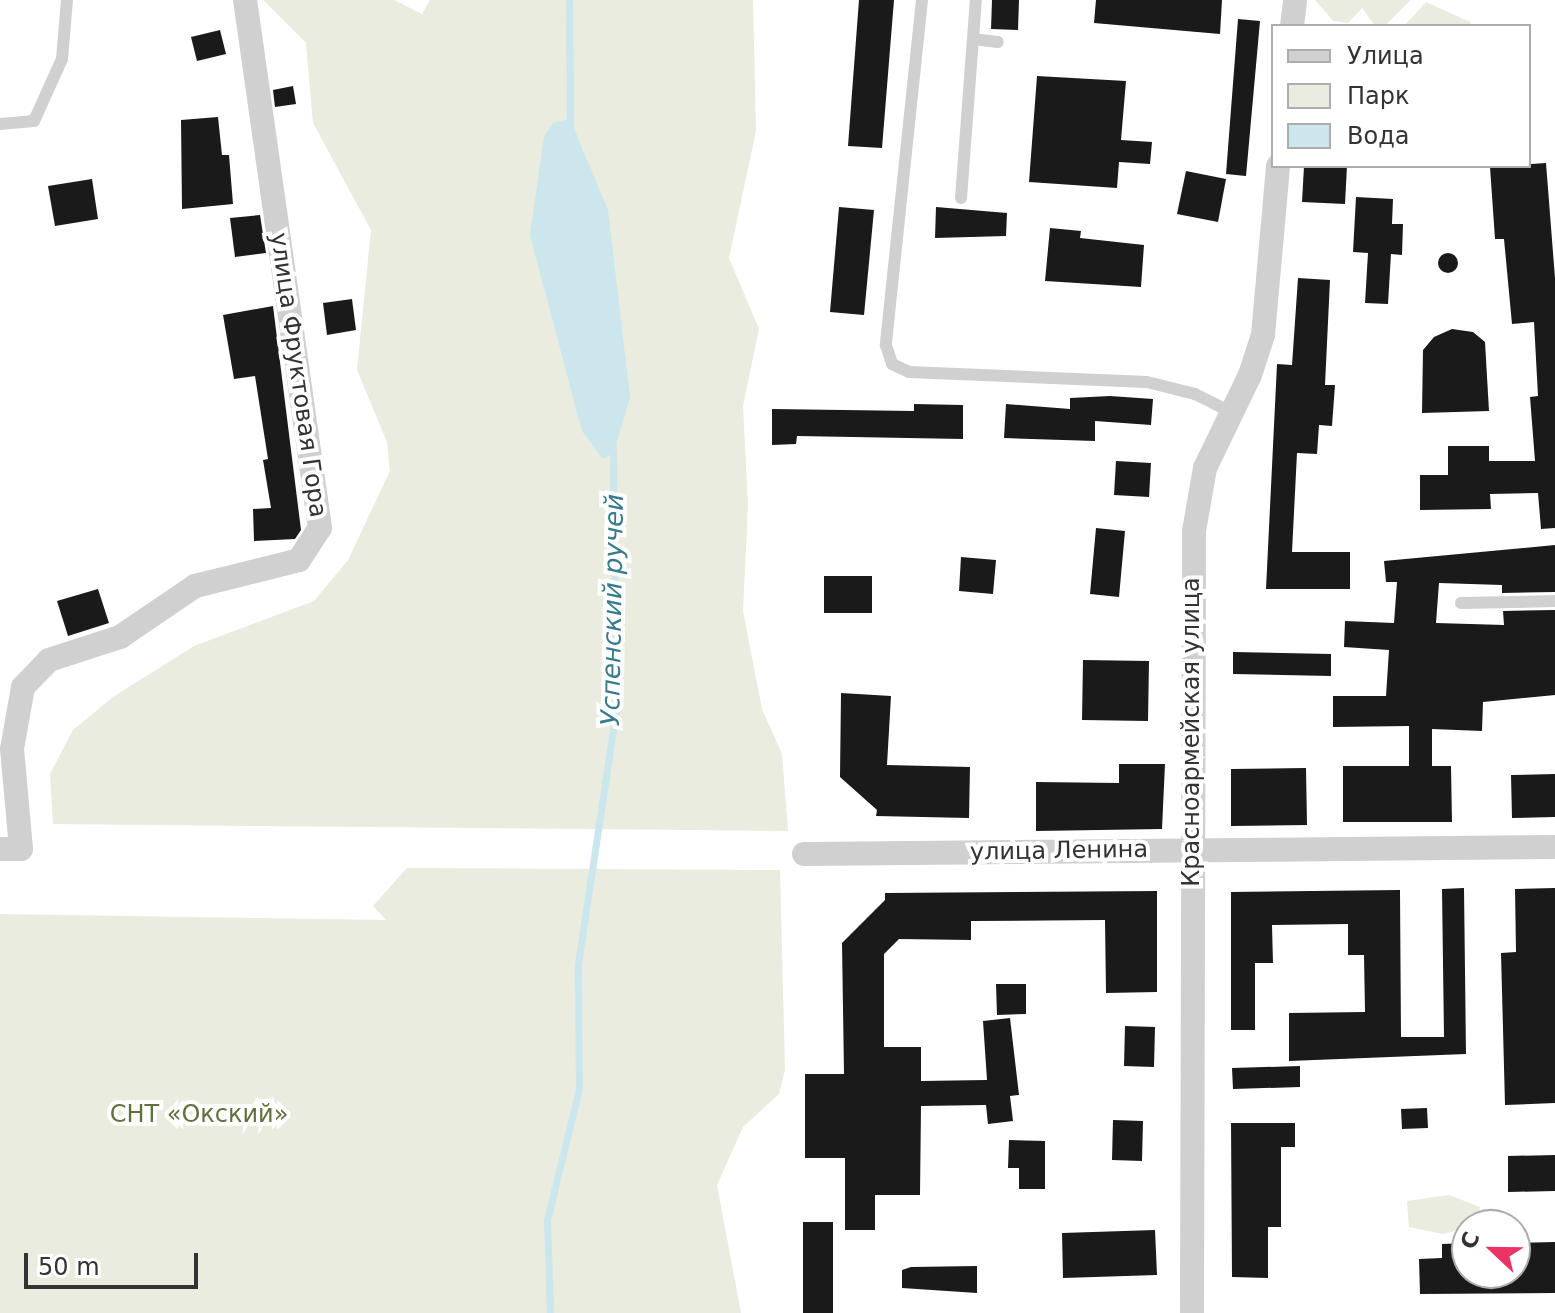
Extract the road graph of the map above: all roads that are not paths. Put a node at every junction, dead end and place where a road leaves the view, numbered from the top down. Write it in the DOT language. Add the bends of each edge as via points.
graph roads {
  1 [pos="67,0"];
  2 [pos="245,0"];
  3 [pos="922,0"];
  4 [pos="976,0"];
  5 [pos="1295,0"];
  6 [pos="1292,24"];
  7 [pos="973,39"];
  8 [pos="998,42"];
  9 [pos="0,124"];
  10 [pos="1278,168"];
  11 [pos="961,198"];
  12 [pos="1231,412"];
  13 [pos="1555,601"];
  14 [pos="1461,603"];
  15 [pos="1555,847"];
  16 [pos="11,849"];
  17 [pos="1190,850"];
  18 [pos="804,854"];
  19 [pos="1192,1313"];
  1 -- 9 [label="lane" via="62,59 34,121"];
  2 -- 16 [label="street, улица Фруктовая Гора" via="320,528 299,560 195,586 120,637 49,660 23,687 12,749"];
  3 -- 12 [label="lane" via="886,345 892,364 909,372 1147,382 1195,394"];
  4 -- 7 [label="lane"];
  5 -- 6 [label="street"];
  7 -- 8 [label="lane"];
  7 -- 11 [label="lane"];
  10 -- 12 [label="street, Красноармейская улица" via="1263,335"];
  12 -- 17 [label="street, Красноармейская улица" via="1205,468 1194,531"];
  13 -- 14 [label="lane"];
  15 -- 17 [label="street, улица Ленина"];
  17 -- 18 [label="street, улица Ленина"];
  17 -- 19 [label="street, Красноармейская улица"];
}
